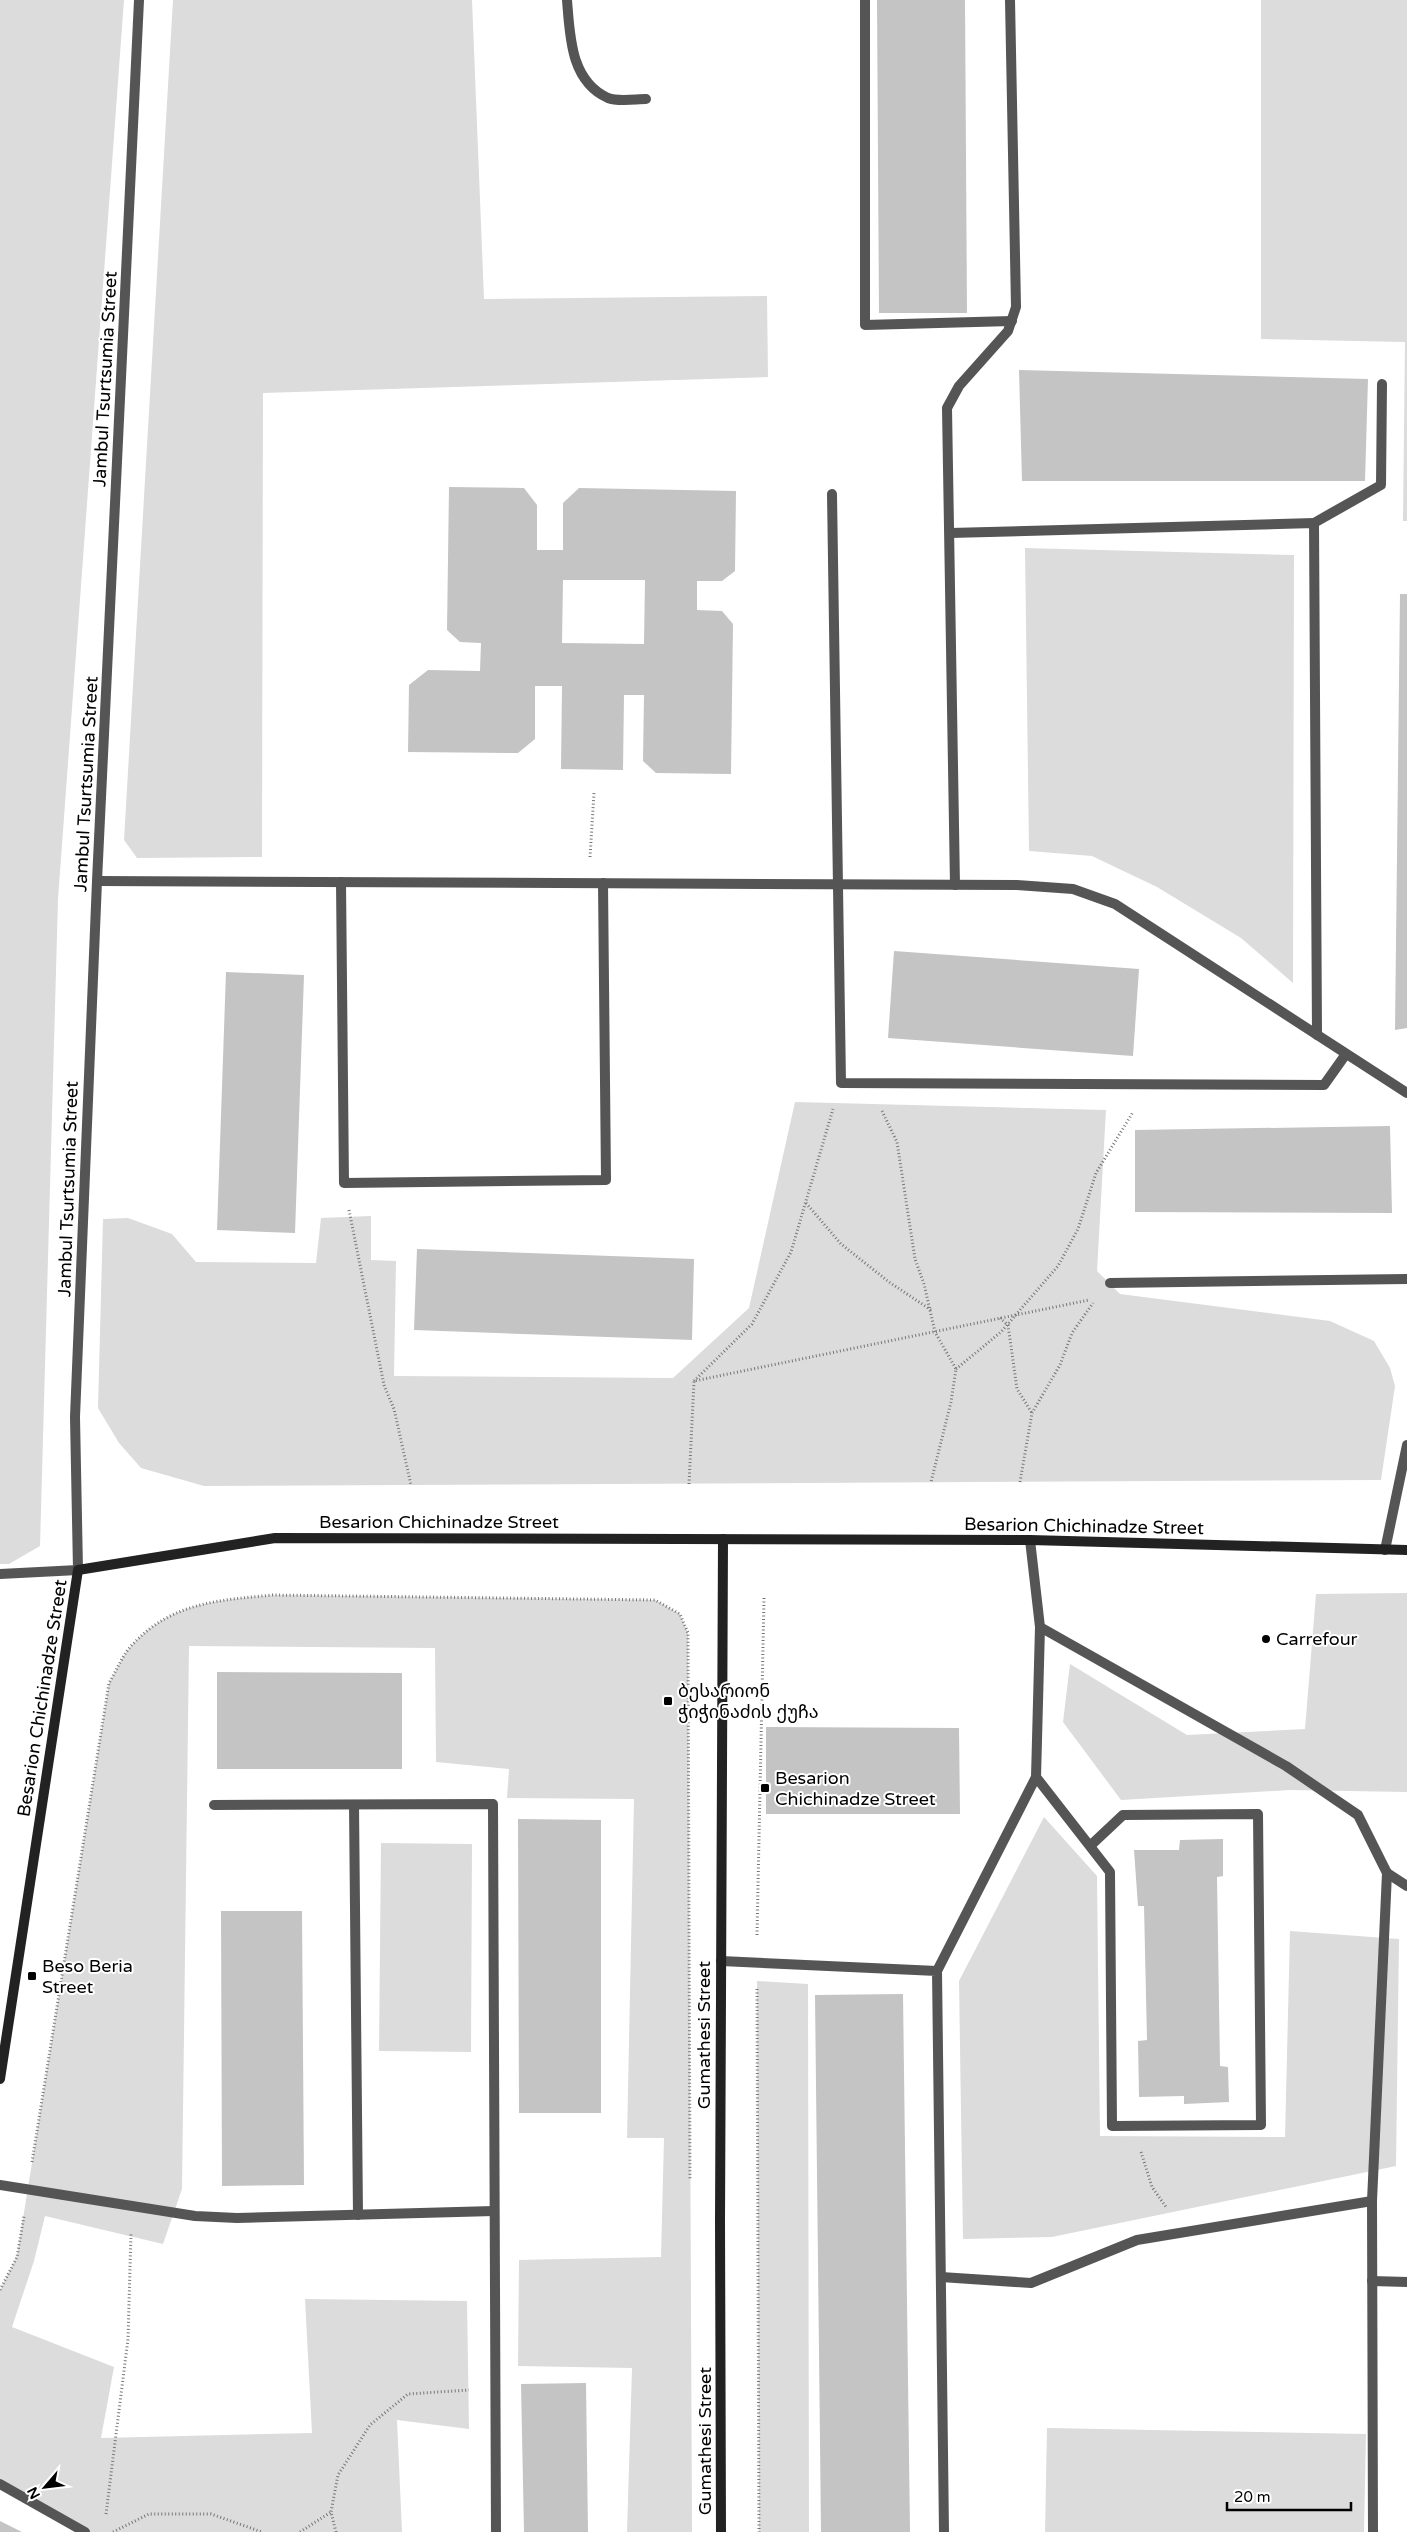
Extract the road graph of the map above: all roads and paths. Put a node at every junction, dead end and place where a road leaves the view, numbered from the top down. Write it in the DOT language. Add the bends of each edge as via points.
graph roads {
  1 [pos="139,0"];
  2 [pos="567,0"];
  3 [pos="865,0"];
  4 [pos="1010,0"];
  5 [pos="646,99"];
  6 [pos="1012,321"];
  7 [pos="1382,384"];
  8 [pos="832,494"];
  9 [pos="1314,523"];
  10 [pos="950,533"];
  11 [pos="594,793"];
  12 [pos="97,881"];
  13 [pos="341,882"];
  14 [pos="589,883"];
  15 [pos="602,883"];
  16 [pos="838,884"];
  17 [pos="955,885"];
  18 [pos="1317,1034"];
  19 [pos="1346,1054"];
  20 [pos="840,1083"];
  21 [pos="868,1083"];
  22 [pos="1150,1084"];
  23 [pos="1407,1093"];
  24 [pos="344,1183"];
  25 [pos="806,1203"];
  26 [pos="1407,1279"];
  27 [pos="1110,1283"];
  28 [pos="931,1310"];
  29 [pos="1018,1315"];
  30 [pos="1000,1318"];
  31 [pos="1008,1324"];
  32 [pos="935,1332"];
  33 [pos="956,1369"];
  34 [pos="694,1381"];
  35 [pos="1032,1413"];
  36 [pos="1407,1444"];
  37 [pos="931,1482"];
  38 [pos="1020,1482"];
  39 [pos="689,1484"];
  40 [pos="411,1485"];
  41 [pos="723,1539"];
  42 [pos="1030,1540"];
  43 [pos="1385,1550"];
  44 [pos="1407,1550"];
  45 [pos="78,1570"];
  46 [pos="0,1574"];
  47 [pos="764,1598"];
  48 [pos="1040,1627"];
  49 [pos="1036,1777"];
  50 [pos="214,1805"];
  51 [pos="354,1805"];
  52 [pos="1090,1846"];
  53 [pos="1387,1873"];
  54 [pos="1407,1886"];
  55 [pos="721,1961"];
  56 [pos="757,1963"];
  57 [pos="937,1971"];
  58 [pos="2,2050"];
  59 [pos="0,2079"];
  60 [pos="1140,2126"];
  61 [pos="690,2184"];
  62 [pos="0,2186"];
  63 [pos="28,2190"];
  64 [pos="1372,2201"];
  65 [pos="131,2206"];
  66 [pos="494,2211"];
  67 [pos="358,2215"];
  68 [pos="1183,2232"];
  69 [pos="941,2277"];
  70 [pos="1372,2281"];
  71 [pos="1407,2282"];
  72 [pos="0,2290"];
  73 [pos="495,2388"];
  74 [pos="0,2484"];
  75 [pos="331,2512"];
  76 [pos="105,2522"];
  77 [pos="86,2532"];
  78 [pos="113,2532"];
  79 [pos="262,2532"];
  80 [pos="300,2532"];
  81 [pos="336,2532"];
  82 [pos="496,2532"];
  83 [pos="722,2532"];
  84 [pos="758,2532"];
  85 [pos="944,2532"];
  86 [pos="1373,2532"];
  1 -- 12 [label="street, Jambul Tsurtsumia Street"];
  2 -- 5 [label="street" via="572,50 584,79 609,98"];
  3 -- 6 [label="street" via="865,325"];
  4 -- 6 [label="street" via="1016,307"];
  6 -- 10 [label="street" via="1008,331 959,386 947,408"];
  7 -- 9 [label="street" via="1381,485"];
  8 -- 16 [label="street"];
  9 -- 10 [label="street"];
  9 -- 18 [label="street"];
  10 -- 17 [label="street"];
  11 -- 14 [label="path"];
  12 -- 13 [label="street"];
  12 -- 45 [label="street, Jambul Tsurtsumia Street" via="75,1416"];
  13 -- 14 [label="street"];
  13 -- 24 [label="street"];
  14 -- 15 [label="street"];
  15 -- 16 [label="street"];
  15 -- 24 [label="street" via="606,1180"];
  16 -- 17 [label="street"];
  16 -- 20 [label="street"];
  17 -- 18 [label="street" via="1017,885 1073,890 1115,904"];
  18 -- 19 [label="street"];
  19 -- 22 [label="street" via="1324,1084"];
  19 -- 23 [label="street"];
  20 -- 21 [label="street"];
  20 -- 25 [label="path"];
  21 -- 22 [label="street"];
  21 -- 28 [label="path" via="898,1142 915,1259"];
  22 -- 29 [label="path" via="1096,1173 1078,1229 1058,1266"];
  24 -- 40 [label="path" via="384,1385 394,1408"];
  25 -- 28 [label="path" via="841,1244"];
  25 -- 34 [label="path" via="792,1252 752,1324"];
  26 -- 27 [label="street"];
  28 -- 32 [label="path"];
  29 -- 30 [label="path"];
  29 -- 31 [label="path"];
  29 -- 35 [label="path" via="1096,1299 1072,1333 1060,1365"];
  30 -- 31 [label="path"];
  30 -- 32 [label="path"];
  31 -- 33 [label="path"];
  31 -- 35 [label="path" via="1017,1389"];
  32 -- 33 [label="path"];
  32 -- 34 [label="path"];
  33 -- 37 [label="path"];
  34 -- 39 [label="path"];
  35 -- 38 [label="path"];
  36 -- 43 [label="street"];
  41 -- 42 [label="street, Besarion Chichinadze Street"];
  41 -- 45 [label="street, Besarion Chichinadze Street" via="275,1538"];
  41 -- 55 [label="street, Gumathesi Street"];
  42 -- 43 [label="street, Besarion Chichinadze Street"];
  42 -- 48 [label="street"];
  43 -- 44 [label="street, Besarion Chichinadze Street"];
  45 -- 46 [label="street"];
  45 -- 58 [label="street, Besarion Chichinadze Street"];
  47 -- 56 [label="path"];
  48 -- 49 [label="street"];
  48 -- 53 [label="street" via="1286,1766 1358,1815"];
  49 -- 52 [label="street"];
  49 -- 57 [label="street"];
  50 -- 51 [label="street"];
  51 -- 66 [label="street" via="493,1804"];
  51 -- 67 [label="street"];
  52 -- 60 [label="street" via="1110,1872 1112,2126"];
  52 -- 60 [label="street" via="1123,1815 1258,1814 1261,2125"];
  53 -- 54 [label="street"];
  53 -- 64 [label="street"];
  55 -- 56 [label="street"];
  55 -- 83 [label="street, Gumathesi Street"];
  56 -- 57 [label="street"];
  56 -- 84 [label="path"];
  57 -- 69 [label="street"];
  58 -- 59 [label="street, Besarion Chichinadze Street"];
  60 -- 68 [label="path" via="1138,2142 1152,2187"];
  61 -- 63 [label="path" via="688,1633 680,1614 654,1600 273,1595 212,1600 166,1617 133,1644 109,1683"];
  62 -- 63 [label="street"];
  63 -- 65 [label="street"];
  63 -- 72 [label="path" via="17,2256"];
  64 -- 68 [label="street"];
  64 -- 70 [label="street"];
  65 -- 67 [label="street" via="195,2216 237,2218"];
  65 -- 76 [label="path" via="128,2339"];
  66 -- 67 [label="street"];
  66 -- 73 [label="street"];
  68 -- 69 [label="street" via="1136,2240 1031,2282"];
  69 -- 85 [label="street"];
  70 -- 71 [label="street"];
  70 -- 86 [label="street"];
  73 -- 75 [label="path" via="408,2394 370,2425 338,2476"];
  73 -- 82 [label="street"];
  74 -- 77 [label="street"];
  75 -- 80 [label="path"];
  75 -- 81 [label="path"];
  78 -- 79 [label="path" via="149,2514 211,2514"];
}
